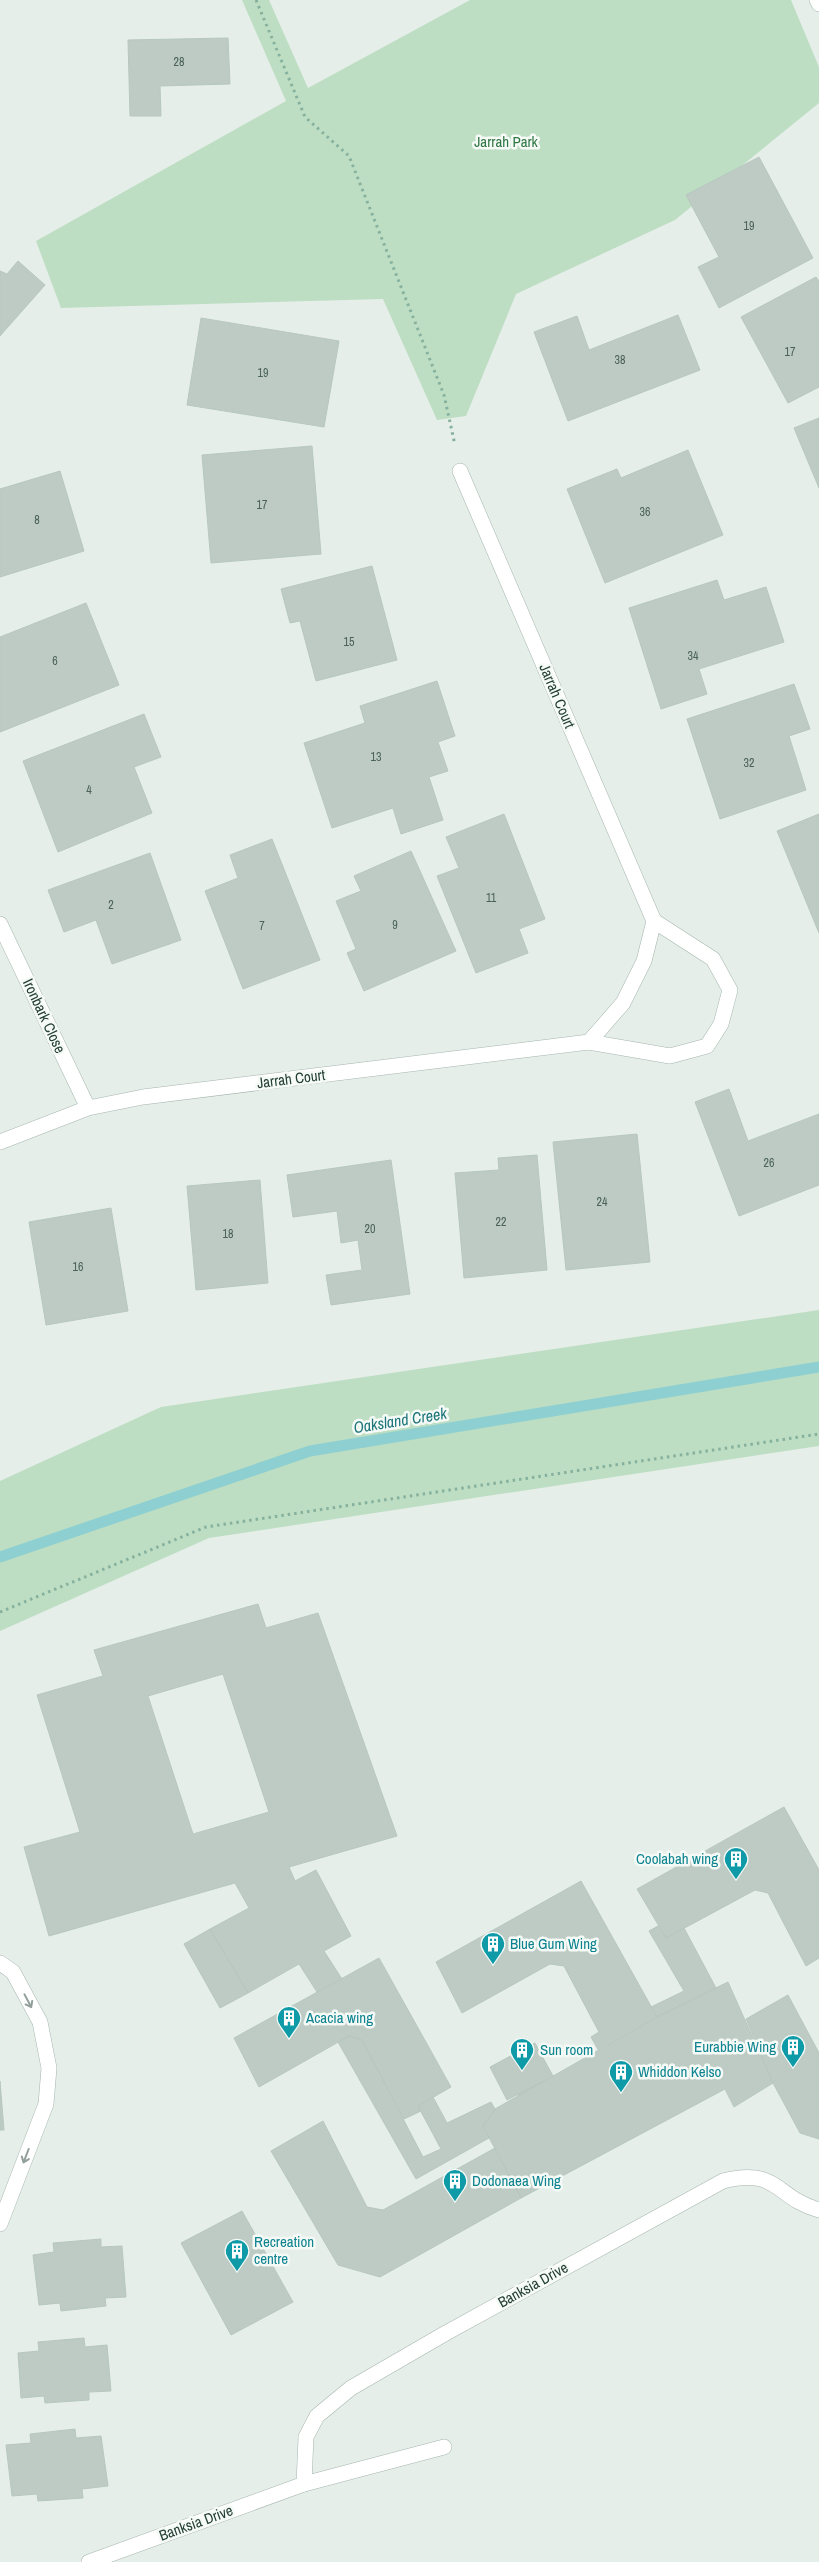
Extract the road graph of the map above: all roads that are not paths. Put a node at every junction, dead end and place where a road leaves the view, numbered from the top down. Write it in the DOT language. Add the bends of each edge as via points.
graph roads {
  1 [pos="817,0"];
  2 [pos="819,4"];
  3 [pos="460,471"];
  4 [pos="654,920"];
  5 [pos="0,924"];
  6 [pos="589,1042"];
  7 [pos="88,1108"];
  8 [pos="0,1142"];
  9 [pos="0,1963"];
  10 [pos="819,2210"];
  11 [pos="0,2224"];
  12 [pos="444,2447"];
  13 [pos="304,2484"];
  14 [pos="89,2562"];
  1 -- 2 [label="street"];
  3 -- 4 [label="street, Jarrah Court"];
  4 -- 6 [label="street" via="644,961 623,1003"];
  4 -- 6 [label="street, Jarrah Court" via="713,959 730,990 721,1024 707,1046 670,1056"];
  5 -- 7 [label="street, Ironbark Close"];
  6 -- 7 [label="street, Jarrah Court" via="143,1097"];
  7 -- 8 [label="street, Jarrah Court"];
  9 -- 11 [label="street, one-way" via="13,1972 40,2022 49,2068 46,2104"];
  10 -- 13 [label="street, Banksia Drive" via="795,2202 782,2188 763,2178 742,2176 723,2181 351,2388 318,2416 306,2437"];
  12 -- 13 [label="street, Banksia Drive"];
  13 -- 14 [label="street, Banksia Drive"];
}
